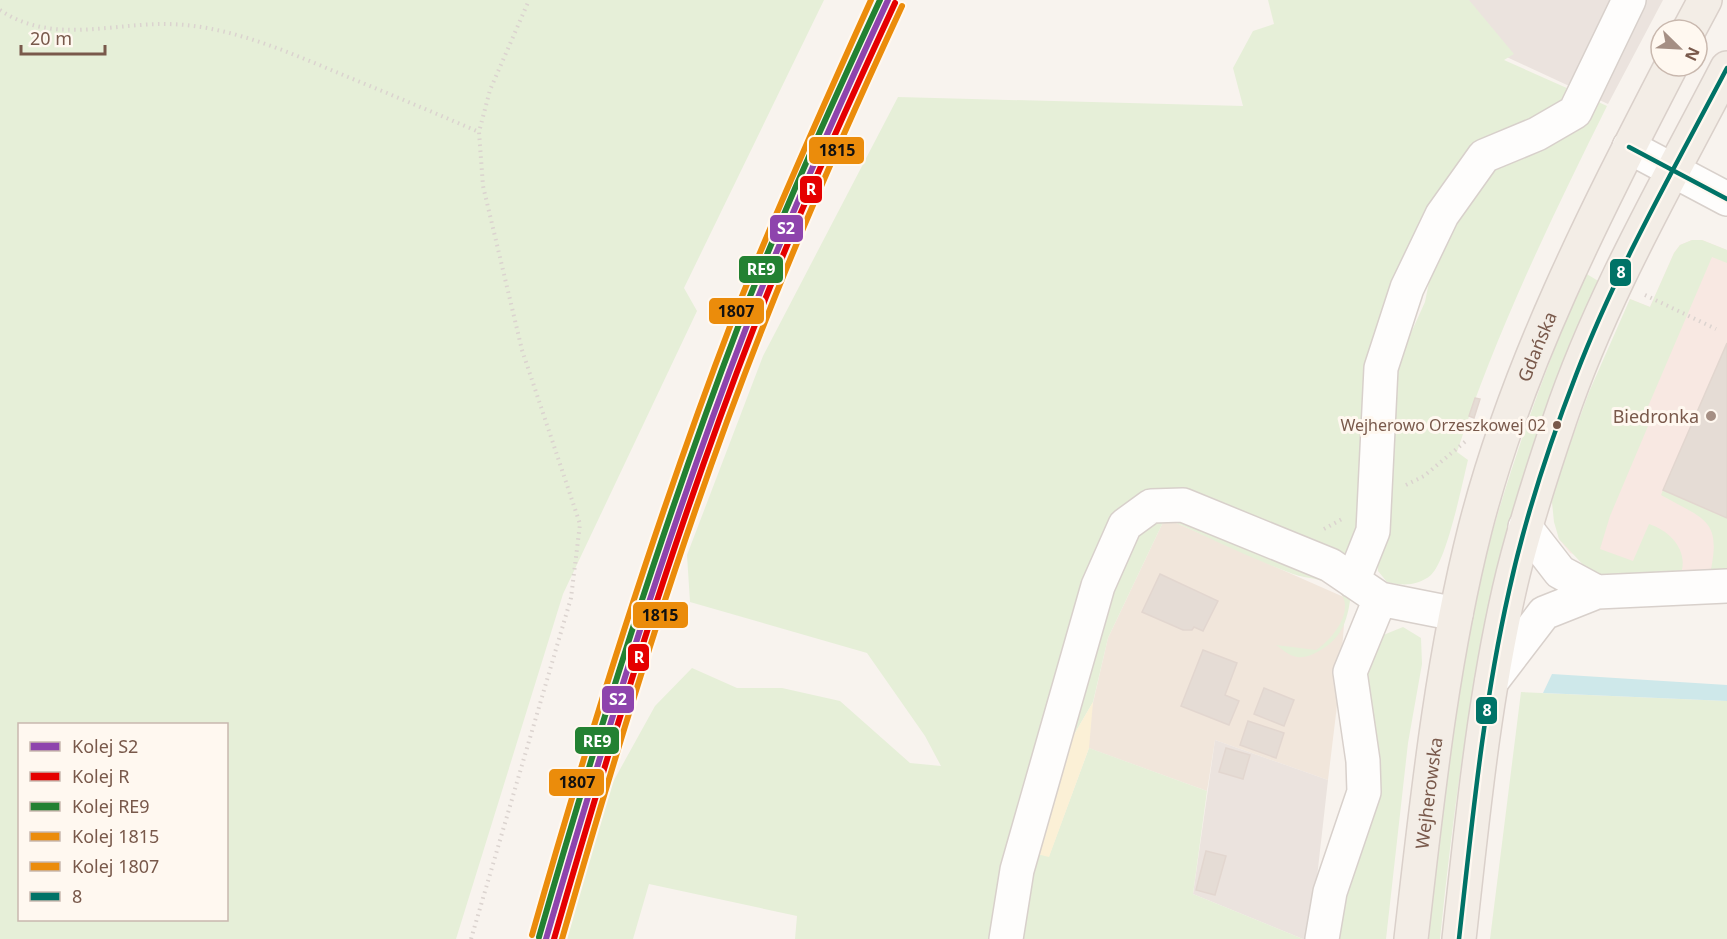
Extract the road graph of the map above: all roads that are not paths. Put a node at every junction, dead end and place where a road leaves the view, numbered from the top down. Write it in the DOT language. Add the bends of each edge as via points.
graph roads {
  1 [pos="1629,0"];
  2 [pos="1705,0"];
  3 [pos="1695,18"];
  4 [pos="1727,68"];
  5 [pos="1665,78"];
  6 [pos="1629,147"];
  7 [pos="1674,171"];
  8 [pos="1727,199"];
  9 [pos="1526,527"];
  10 [pos="1353,581"];
  11 [pos="1727,586"];
  12 [pos="1597,592"];
  13 [pos="1380,599"];
  14 [pos="1456,614"];
  15 [pos="1449,647"];
  16 [pos="1492,681"];
  17 [pos="1006,939"];
  18 [pos="1322,939"];
  19 [pos="1411,939"];
  20 [pos="1459,939"];
  1 -- 10 [label="street" via="1575,112 1537,134 1484,156 1442,215 1407,288 1381,368 1373,531"];
  2 -- 3 [label="main road"];
  4 -- 7 [label="main road"];
  5 -- 6 [label="main road, Gdańska"];
  6 -- 7 [label="street"];
  6 -- 14 [label="main road, Gdańska" via="1548,317 1512,408 1475,527"];
  7 -- 8 [label="street"];
  7 -- 9 [label="main road" via="1584,359 1561,416"];
  9 -- 12 [label="street" via="1560,572"];
  9 -- 16 [label="main road"];
  10 -- 13 [label="street"];
  10 -- 17 [label="street" via="1330,565 1183,505 1151,506 1125,525 1098,586 1017,870"];
  11 -- 12 [label="street"];
  12 -- 16 [label="street" via="1544,613"];
  13 -- 14 [label="street"];
  13 -- 18 [label="street" via="1350,672 1364,792 1330,892"];
  14 -- 15 [label="main road, Gdańska"];
  15 -- 19 [label="main road, Wejherowska" via="1434,732"];
  16 -- 20 [label="main road"];
}
